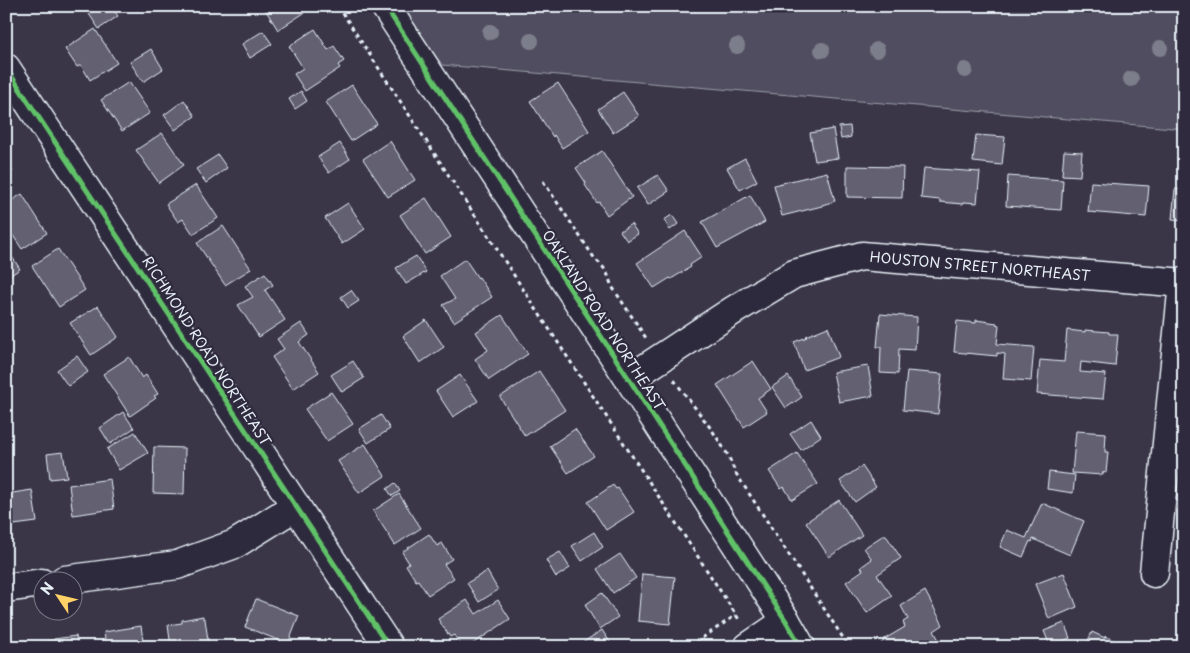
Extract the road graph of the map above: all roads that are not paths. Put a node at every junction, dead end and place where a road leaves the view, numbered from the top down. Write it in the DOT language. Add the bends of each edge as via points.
graph roads {
  1 [pos="385,6"];
  2 [pos="6,68"];
  3 [pos="1184,283"];
  4 [pos="630,379"];
  5 [pos="296,506"];
  6 [pos="1154,573"];
  7 [pos="82,578"];
  8 [pos="32,584"];
  9 [pos="6,588"];
  10 [pos="786,621"];
  11 [pos="745,635"];
  12 [pos="389,647"];
  13 [pos="801,647"];
  1 -- 4 [label="street, OAKLAND ROAD NORTHEAST"];
  2 -- 5 [label="street, RICHMOND ROAD NORTHEAST"];
  3 -- 4 [label="street, HOUSTON STREET NORTHEAST" via="862,256 794,274"];
  3 -- 6 [label="street"];
  4 -- 10 [label="street, OAKLAND ROAD NORTHEAST"];
  5 -- 7 [label="street" via="235,544 177,565"];
  5 -- 12 [label="street, RICHMOND ROAD NORTHEAST"];
  8 -- 9 [label="street"];
  10 -- 11 [label="street"];
  10 -- 13 [label="street, OAKLAND ROAD NORTHEAST"];
}
